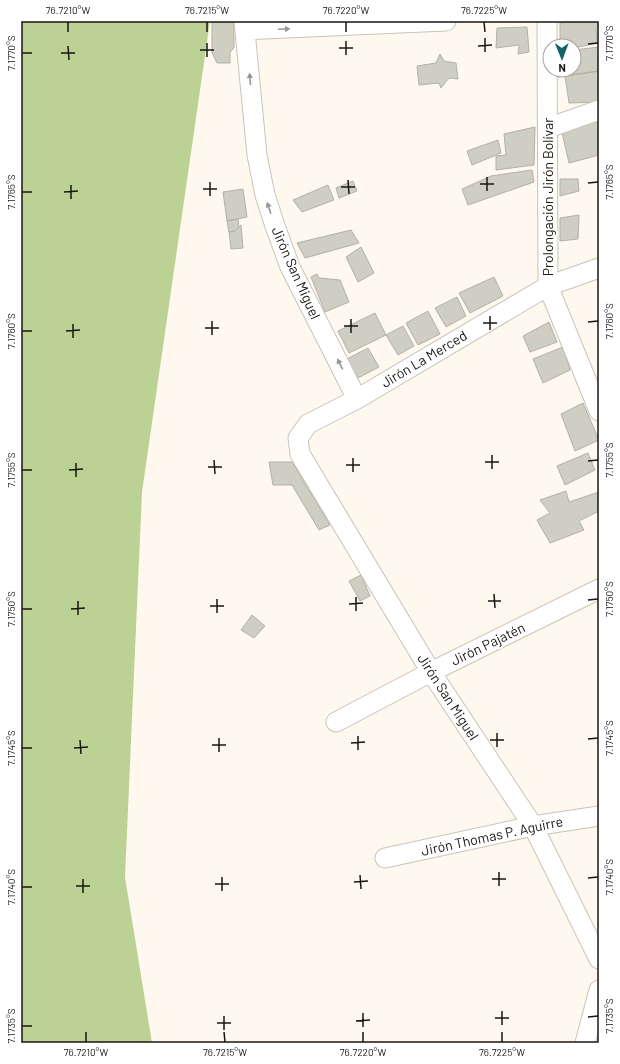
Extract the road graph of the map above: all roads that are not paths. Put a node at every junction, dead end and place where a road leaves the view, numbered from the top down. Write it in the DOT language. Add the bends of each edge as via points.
graph roads {
  1 [pos="446,21"];
  2 [pos="547,21"];
  3 [pos="245,26"];
  4 [pos="599,110"];
  5 [pos="548,128"];
  6 [pos="599,268"];
  7 [pos="548,286"];
  8 [pos="357,399"];
  9 [pos="599,410"];
  10 [pos="298,438"];
  11 [pos="599,589"];
  12 [pos="431,672"];
  13 [pos="336,722"];
  14 [pos="599,816"];
  15 [pos="533,826"];
  16 [pos="385,858"];
  17 [pos="599,958"];
  18 [pos="599,990"];
  19 [pos="588,1043"];
  3 -- 1 [label="street, one-way"];
  2 -- 5 [label="street, Prolongación Jirón Bolívar"];
  8 -- 3 [label="street, Jirón San Miguel, one-way" via="290,267 265,196 256,155"];
  4 -- 5 [label="street"];
  5 -- 7 [label="street, Prolongación Jirón Bolívar"];
  6 -- 7 [label="street, Jirón La Merced"];
  7 -- 8 [label="street, Jirón La Merced"];
  7 -- 9 [label="street, Prolongación Jirón Bolívar"];
  8 -- 10 [label="street, Jirón La Merced" via="308,424"];
  10 -- 12 [label="street, Jirón San Miguel" via="300,454"];
  11 -- 12 [label="street, Jirón Pajatén"];
  12 -- 13 [label="street, Jirón Pajatén"];
  12 -- 15 [label="street, Jirón San Miguel"];
  14 -- 15 [label="street, Jirón Thomas P. Aguirre"];
  15 -- 16 [label="street, Jirón Thomas P. Aguirre"];
  15 -- 17 [label="street, Jirón San Miguel"];
  18 -- 19 [label="street"];
}
